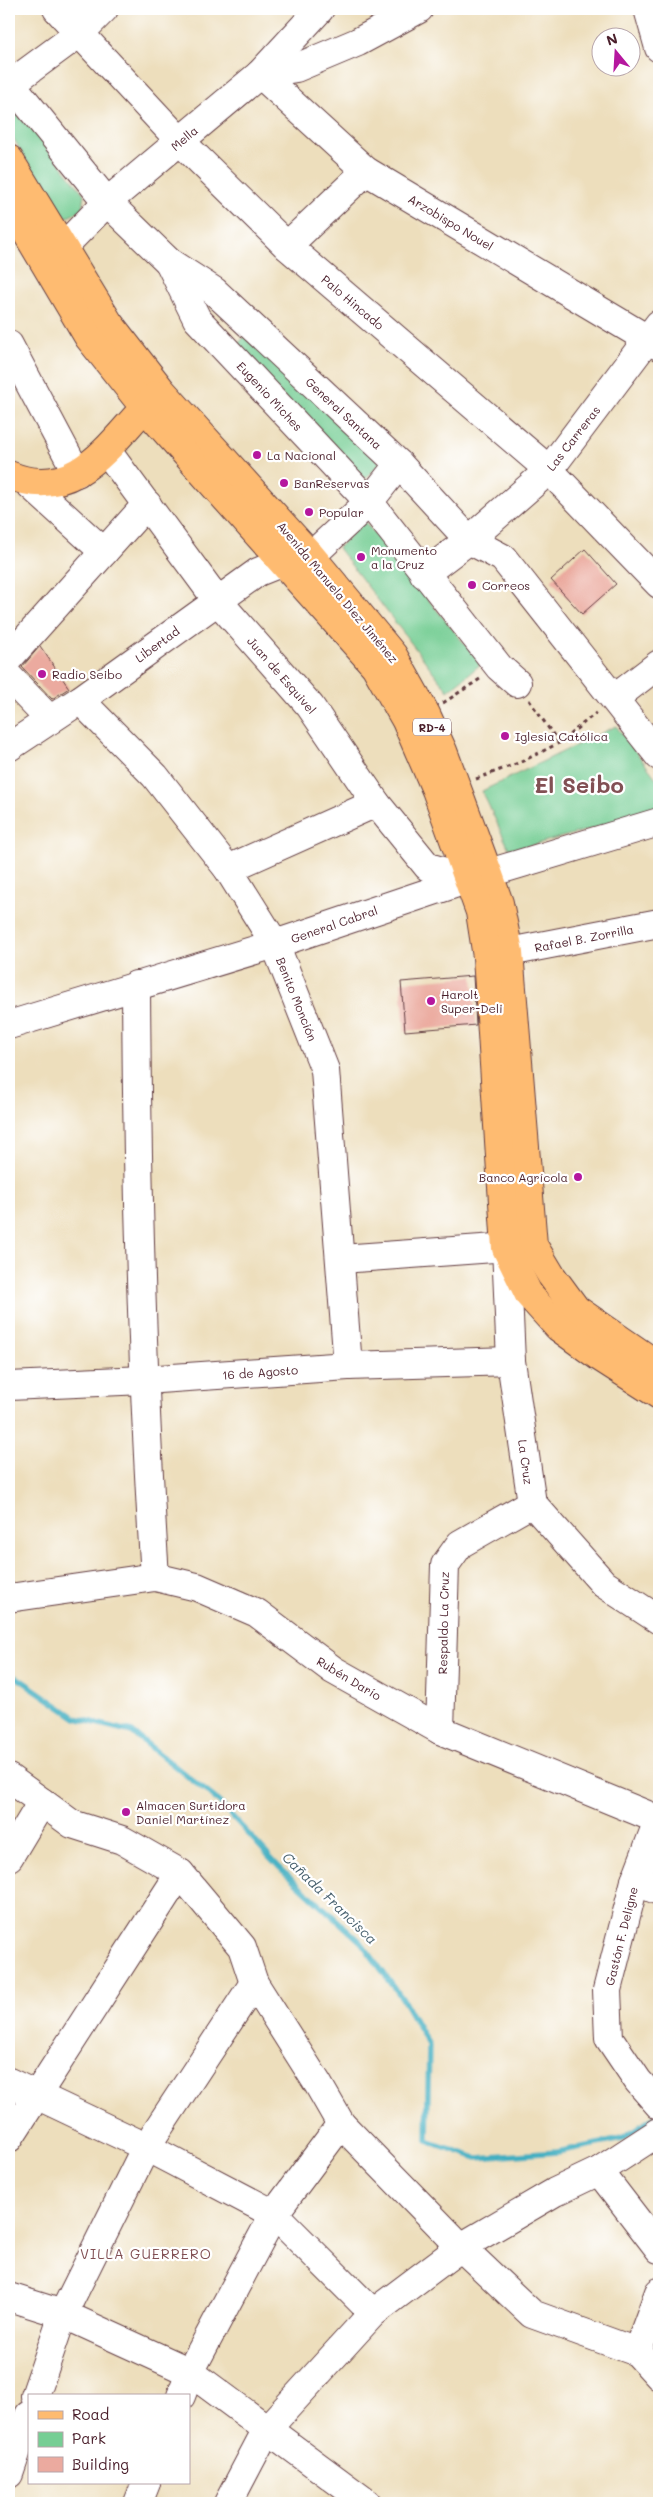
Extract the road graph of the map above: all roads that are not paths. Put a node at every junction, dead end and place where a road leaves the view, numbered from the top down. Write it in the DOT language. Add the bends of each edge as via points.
graph roads {
  1 [pos="57,9"];
  2 [pos="104,9"];
  3 [pos="320,9"];
  4 [pos="419,9"];
  5 [pos="648,9"];
  6 [pos="81,32"];
  7 [pos="659,48"];
  8 [pos="260,74"];
  9 [pos="10,85"];
  10 [pos="180,141"];
  11 [pos="9,159"];
  12 [pos="366,171"];
  13 [pos="107,202"];
  14 [pos="9,203"];
  15 [pos="287,246"];
  16 [pos="52,255"];
  17 [pos="169,262"];
  18 [pos="656,336"];
  19 [pos="9,345"];
  20 [pos="153,399"];
  21 [pos="108,451"];
  22 [pos="399,464"];
  23 [pos="550,470"];
  24 [pos="77,473"];
  25 [pos="17,478"];
  26 [pos="369,502"];
  27 [pos="147,504"];
  28 [pos="469,540"];
  29 [pos="104,552"];
  30 [pos="311,556"];
  31 [pos="283,562"];
  32 [pos="424,574"];
  33 [pos="659,584"];
  34 [pos="217,600"];
  35 [pos="9,658"];
  36 [pos="659,664"];
  37 [pos="508,675"];
  38 [pos="9,676"];
  39 [pos="615,698"];
  40 [pos="80,700"];
  41 [pos="50,720"];
  42 [pos="9,747"];
  43 [pos="659,756"];
  44 [pos="376,803"];
  45 [pos="659,822"];
  46 [pos="228,869"];
  47 [pos="479,877"];
  48 [pos="659,923"];
  49 [pos="275,944"];
  50 [pos="510,952"];
  51 [pos="136,985"];
  52 [pos="9,1025"];
  53 [pos="533,1245"];
  54 [pos="506,1248"];
  55 [pos="341,1259"];
  56 [pos="512,1361"];
  57 [pos="348,1366"];
  58 [pos="659,1366"];
  59 [pos="144,1380"];
  60 [pos="9,1386"];
  61 [pos="659,1395"];
  62 [pos="532,1503"];
  63 [pos="155,1577"];
  64 [pos="9,1598"];
  65 [pos="659,1620"];
  66 [pos="440,1730"];
  67 [pos="9,1778"];
  68 [pos="42,1802"];
  69 [pos="658,1819"];
  70 [pos="9,1857"];
  71 [pos="180,1873"];
  72 [pos="647,1886"];
  73 [pos="254,1982"];
  74 [pos="9,2082"];
  75 [pos="35,2094"];
  76 [pos="659,2105"];
  77 [pos="341,2124"];
  78 [pos="659,2132"];
  79 [pos="9,2138"];
  80 [pos="146,2147"];
  81 [pos="599,2171"];
  82 [pos="274,2214"];
  83 [pos="461,2247"];
  84 [pos="659,2249"];
  85 [pos="659,2292"];
  86 [pos="9,2296"];
  87 [pos="373,2313"];
  88 [pos="63,2314"];
  89 [pos="637,2352"];
  90 [pos="659,2376"];
  91 [pos="186,2384"];
  92 [pos="36,2394"];
  93 [pos="28,2418"];
  94 [pos="267,2429"];
  95 [pos="9,2474"];
  96 [pos="146,2484"];
  97 [pos="138,2503"];
  98 [pos="228,2503"];
  99 [pos="367,2503"];
  1 -- 6 [label="street, Palo Hincado"];
  2 -- 6 [label="street"];
  3 -- 8 [label="street, Mella"];
  4 -- 8 [label="street" via="358,42 296,68"];
  5 -- 7 [label="street"];
  6 -- 9 [label="street"];
  6 -- 10 [label="street, Palo Hincado"];
  8 -- 10 [label="street, Mella"];
  8 -- 12 [label="street, Arzobispo Nouel"];
  9 -- 13 [label="street, General Santana"];
  10 -- 13 [label="street, Mella"];
  10 -- 15 [label="street, Palo Hincado"];
  11 -- 16 [label="main road, Avenida Manuela Díez Jiménez / RD-4"];
  12 -- 15 [label="street"];
  12 -- 18 [label="street, Arzobispo Nouel"];
  13 -- 16 [label="street, Mella"];
  13 -- 17 [label="street, General Santana"];
  14 -- 16 [label="main road, Avenida Manuela Díez Jiménez / RD-4"];
  15 -- 23 [label="street, Palo Hincado"];
  16 -- 20 [label="main road, Avenida Manuela Díez Jiménez / RD-4" via="108,323"];
  17 -- 22 [label="street, General Santana" via="214,290"];
  17 -- 26 [label="street, Eugenio Miches" via="197,319"];
  18 -- 23 [label="street, Las Carreras"];
  19 -- 24 [label="street"];
  20 -- 21 [label="main road"];
  20 -- 30 [label="main road, Avenida Manuela Díez Jiménez / RD-4"];
  20 -- 31 [label="main road, Avenida Manuela Díez Jiménez / RD-4"];
  21 -- 24 [label="main road"];
  21 -- 27 [label="street, Juan de Esquivel"];
  22 -- 26 [label="street"];
  22 -- 28 [label="street, General Santana"];
  23 -- 28 [label="street, Las Carreras"];
  23 -- 33 [label="street, Palo Hincado"];
  24 -- 25 [label="main road" via="42,483"];
  25 -- 29 [label="street"];
  26 -- 30 [label="street"];
  26 -- 32 [label="street, Eugenio Miches"];
  27 -- 29 [label="street"];
  27 -- 34 [label="street, Juan de Esquivel"];
  28 -- 32 [label="street, Las Carreras"];
  28 -- 39 [label="street, General Santana" via="503,558"];
  29 -- 35 [label="street"];
  30 -- 31 [label="street, Libertad"];
  30 -- 47 [label="main road, Avenida Manuela Díez Jiménez / RD-4" via="392,655 426,714 456,786"];
  31 -- 34 [label="street, Libertad" via="258,572"];
  31 -- 47 [label="main road, Avenida Manuela Díez Jiménez / RD-4" via="375,666 413,736"];
  32 -- 37 [label="street, Eugenio Miches"];
  34 -- 40 [label="street, Libertad"];
  34 -- 44 [label="street, Juan de Esquivel" via="310,706"];
  36 -- 39 [label="street"];
  38 -- 41 [label="street"];
  39 -- 43 [label="street, General Santana"];
  40 -- 41 [label="street, Libertad"];
  40 -- 46 [label="street, Benito Monción" via="155,776"];
  41 -- 42 [label="street, Libertad"];
  44 -- 46 [label="street"];
  44 -- 47 [label="street, Juan de Esquivel" via="428,867"];
  45 -- 47 [label="street, General Cabral"];
  46 -- 49 [label="street, Benito Monción"];
  47 -- 49 [label="street, General Cabral"];
  47 -- 50 [label="main road, Avenida Manuela Díez Jiménez / RD-4" via="498,902"];
  47 -- 54 [label="main road, Avenida Manuela Díez Jiménez / RD-4" via="480,912 488,957"];
  48 -- 50 [label="street, Rafael B. Zorrilla"];
  49 -- 51 [label="street, General Cabral"];
  49 -- 55 [label="street, Benito Monción" via="325,1070"];
  50 -- 53 [label="main road, Avenida Manuela Díez Jiménez / RD-4"];
  51 -- 52 [label="street, General Cabral"];
  51 -- 59 [label="street" via="137,1179"];
  53 -- 54 [label="street"];
  53 -- 58 [label="main road, Avenida Manuela Díez Jiménez / RD-4" via="576,1309"];
  54 -- 55 [label="street"];
  54 -- 56 [label="street, La Cruz"];
  54 -- 61 [label="main road, Avenida Manuela Díez Jiménez / RD-4" via="529,1295 558,1327"];
  55 -- 57 [label="street, Benito Monción"];
  56 -- 57 [label="street, 16 de Agosto"];
  56 -- 62 [label="street, La Cruz"];
  57 -- 59 [label="street, 16 de Agosto"];
  59 -- 60 [label="street, 16 de Agosto"];
  59 -- 63 [label="street"];
  62 -- 65 [label="street, La Cruz" via="604,1584"];
  62 -- 66 [label="street, Respaldo La Cruz" via="460,1544 444,1565"];
  63 -- 64 [label="street, Rubén Darío"];
  63 -- 66 [label="street, Rubén Darío" via="197,1587 257,1613 333,1670"];
  66 -- 69 [label="street, Rubén Darío"];
  67 -- 68 [label="street"];
  68 -- 70 [label="street"];
  68 -- 71 [label="street" via="72,1824 122,1840"];
  69 -- 72 [label="street, Gastón F. Deligne"];
  71 -- 73 [label="street" via="242,1947"];
  71 -- 75 [label="street"];
  72 -- 76 [label="street, Gastón F. Deligne" via="607,1990 609,2038"];
  73 -- 77 [label="street"];
  73 -- 80 [label="street"];
  74 -- 75 [label="street"];
  75 -- 79 [label="street"];
  75 -- 80 [label="street"];
  77 -- 82 [label="street"];
  77 -- 83 [label="street"];
  78 -- 81 [label="street"];
  80 -- 82 [label="street"];
  80 -- 88 [label="street"];
  81 -- 83 [label="street" via="555,2192"];
  81 -- 84 [label="street"];
  82 -- 87 [label="street"];
  82 -- 91 [label="street"];
  83 -- 87 [label="street"];
  83 -- 89 [label="street" via="532,2314"];
  85 -- 89 [label="street"];
  86 -- 88 [label="street"];
  87 -- 94 [label="street"];
  88 -- 91 [label="street"];
  88 -- 92 [label="street"];
  89 -- 90 [label="street"];
  91 -- 94 [label="street"];
  93 -- 95 [label="street"];
  94 -- 98 [label="street"];
  94 -- 99 [label="street"];
  96 -- 97 [label="street"];
}
